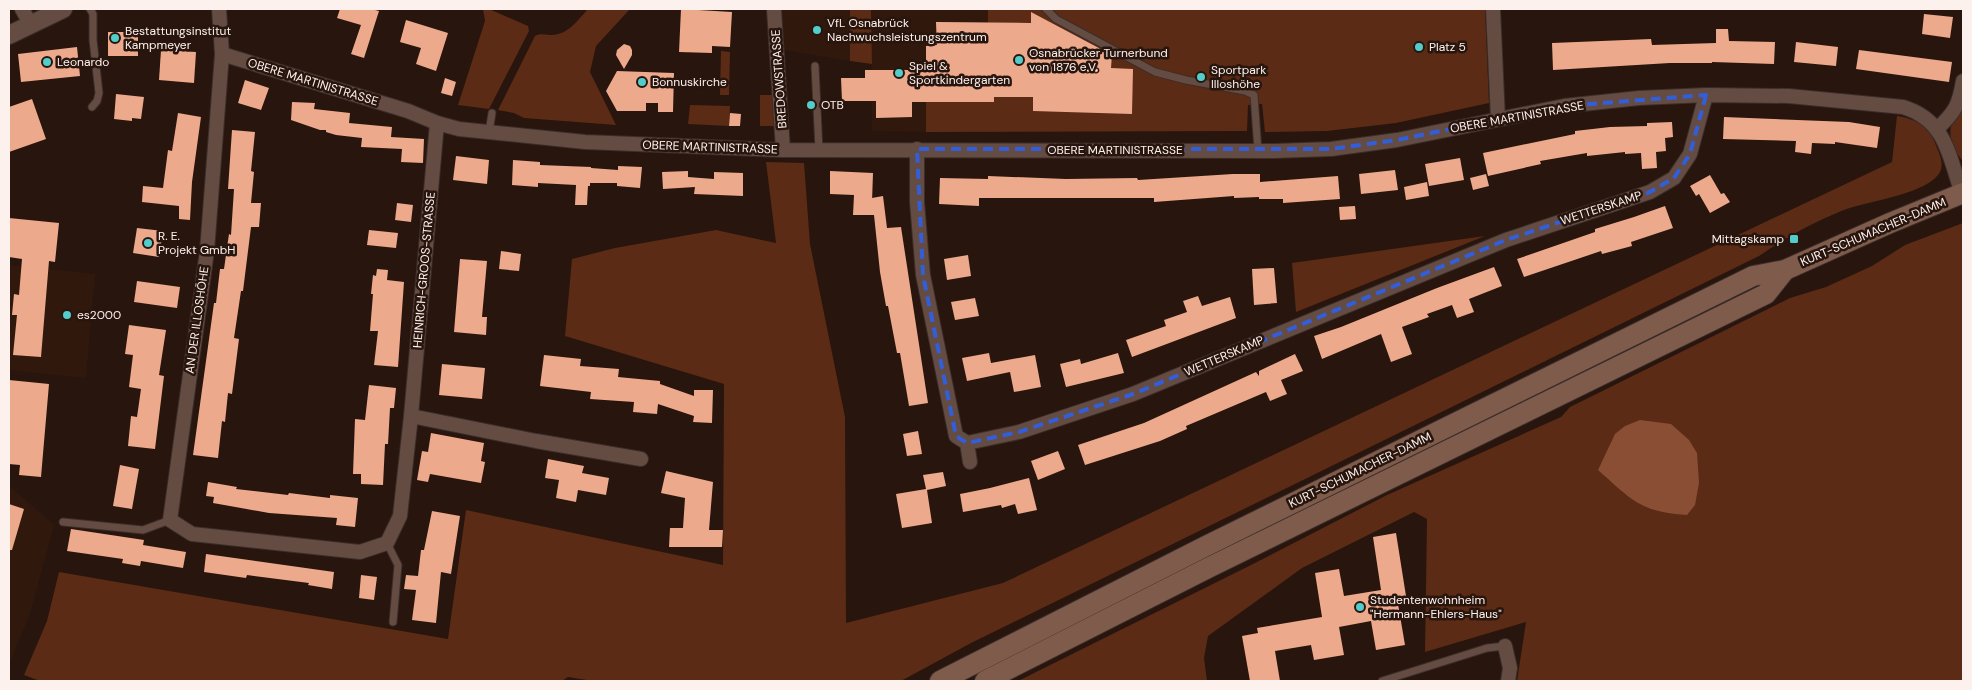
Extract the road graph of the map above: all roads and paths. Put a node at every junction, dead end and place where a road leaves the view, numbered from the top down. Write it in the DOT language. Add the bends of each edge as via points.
graph roads {
  1 [pos="22,9"];
  2 [pos="62,9"];
  3 [pos="90,9"];
  4 [pos="219,9"];
  5 [pos="774,9"];
  6 [pos="1046,9"];
  7 [pos="1493,9"];
  8 [pos="31,25"];
  9 [pos="9,35"];
  10 [pos="222,54"];
  11 [pos="815,66"];
  12 [pos="1963,81"];
  13 [pos="1706,94"];
  14 [pos="92,107"];
  15 [pos="492,113"];
  16 [pos="1498,119"];
  17 [pos="437,123"];
  18 [pos="1938,128"];
  19 [pos="488,132"];
  20 [pos="918,149"];
  21 [pos="783,150"];
  22 [pos="819,150"];
  23 [pos="1258,150"];
  24 [pos="1963,194"];
  25 [pos="1785,270"];
  26 [pos="411,416"];
  27 [pos="967,443"];
  28 [pos="641,459"];
  29 [pos="970,462"];
  30 [pos="170,520"];
  31 [pos="63,522"];
  32 [pos="387,543"];
  33 [pos="393,622"];
  34 [pos="1505,646"];
  35 [pos="940,681"];
  36 [pos="985,681"];
  37 [pos="1382,681"];
  38 [pos="1508,681"];
  1 -- 8 [label="street"];
  2 -- 8 [label="street"];
  3 -- 14 [label="lane" via="99,93"];
  4 -- 10 [label="street, AN DER ILLOSHÖHE"];
  5 -- 21 [label="street, BREDOWSTRASSE"];
  6 -- 23 [label="lane" via="1056,19 1155,72 1254,95"];
  7 -- 16 [label="street"];
  8 -- 9 [label="street"];
  10 -- 17 [label="street, OBERE MARTINISTRASSE" via="408,111"];
  10 -- 30 [label="street, AN DER ILLOSHÖHE" via="207,251"];
  11 -- 22 [label="lane"];
  12 -- 18 [label="street" via="1954,112"];
  13 -- 16 [label="street, OBERE MARTINISTRASSE" via="1564,106"];
  13 -- 18 [label="street, OBERE MARTINISTRASSE" via="1788,96 1903,107 1926,117"];
  13 -- 27 [label="street, WETTERSKAMP" via="1690,154 1674,178 1650,192 1506,240 1133,394 1019,432"];
  15 -- 19 [label="lane"];
  16 -- 23 [label="street, OBERE MARTINISTRASSE" via="1368,144"];
  17 -- 19 [label="street, OBERE MARTINISTRASSE"];
  17 -- 26 [label="street, HEINRICH-GROOS-STRASSE"];
  18 -- 24 [label="street"];
  19 -- 21 [label="street, OBERE MARTINISTRASSE" via="585,142"];
  20 -- 22 [label="street, OBERE MARTINISTRASSE"];
  20 -- 23 [label="street, OBERE MARTINISTRASSE"];
  20 -- 27 [label="street" via="917,202 924,275 956,436"];
  21 -- 22 [label="street, OBERE MARTINISTRASSE"];
  24 -- 25 [label="main road, KURT-SCHUMACHER-DAMM"];
  25 -- 35 [label="main road, KURT-SCHUMACHER-DAMM" via="1753,276"];
  25 -- 36 [label="main road, KURT-SCHUMACHER-DAMM" via="1766,294"];
  26 -- 28 [label="street"];
  26 -- 32 [label="street, HEINRICH-GROOS-STRASSE" via="400,516"];
  27 -- 29 [label="street"];
  30 -- 31 [label="lane" via="143,530"];
  30 -- 32 [label="street" via="192,534 276,544 360,552"];
  32 -- 33 [label="lane" via="398,565"];
  34 -- 37 [label="lane" via="1487,648"];
  34 -- 38 [label="street" via="1510,668"];
}
